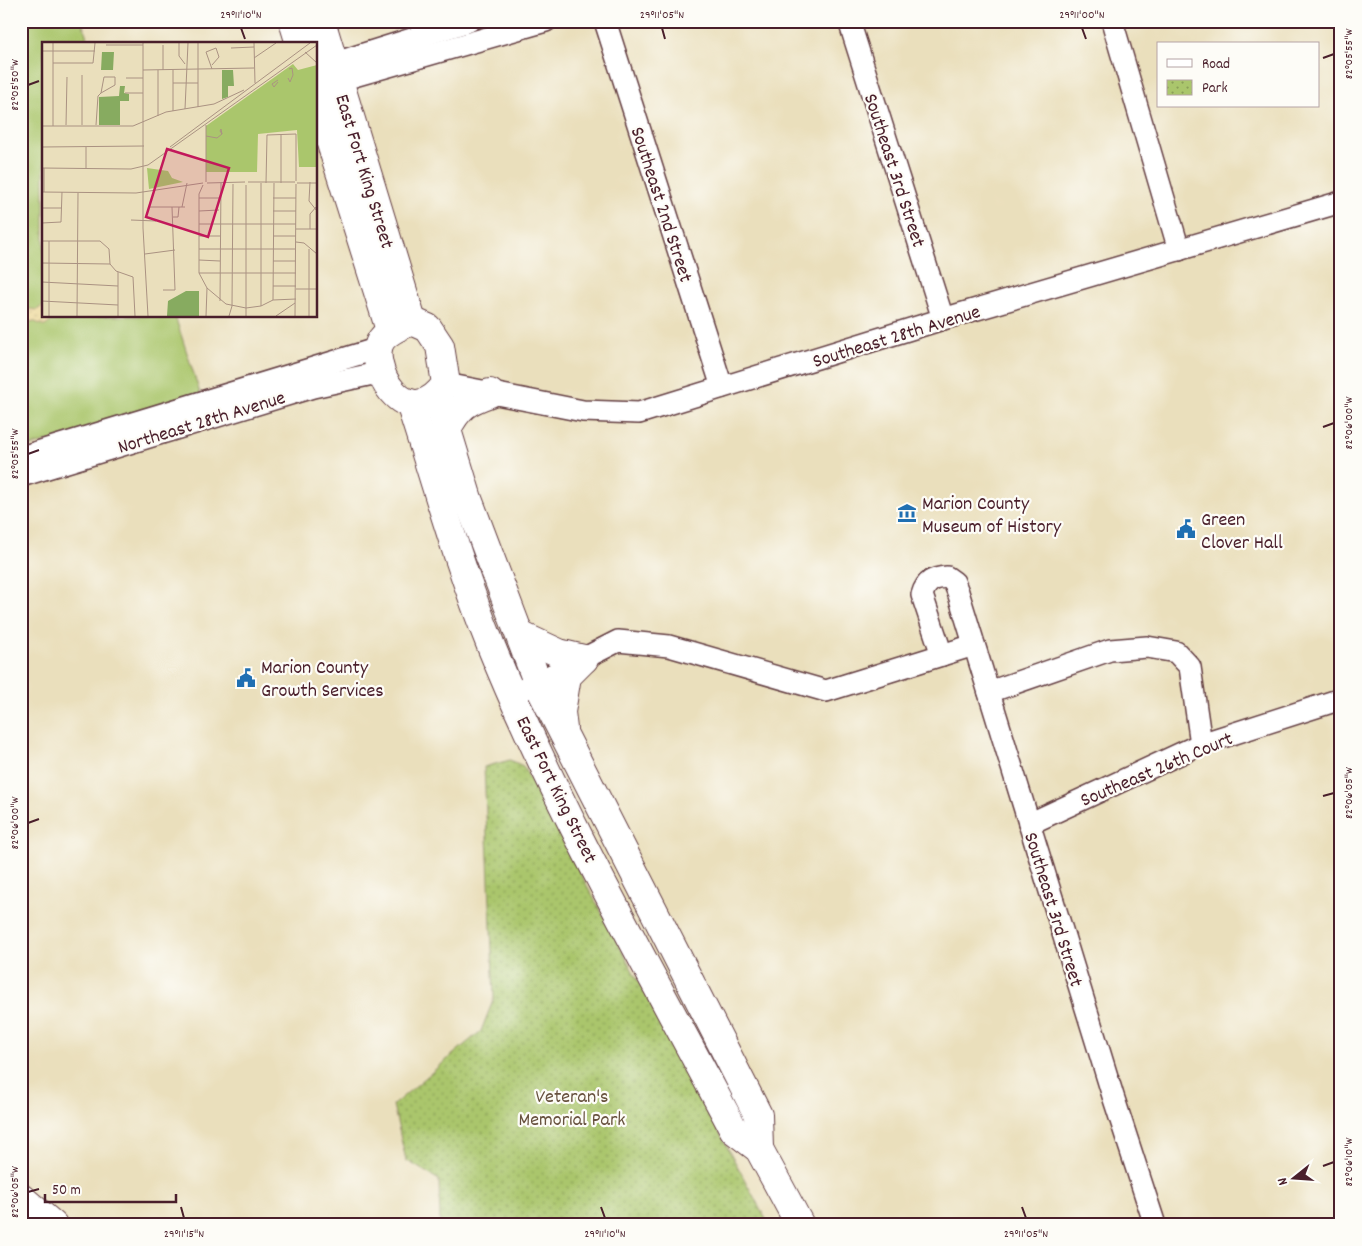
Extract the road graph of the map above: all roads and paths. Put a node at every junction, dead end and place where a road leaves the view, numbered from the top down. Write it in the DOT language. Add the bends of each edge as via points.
graph roads {
  1 [pos="293,21"];
  2 [pos="321,21"];
  3 [pos="468,21"];
  4 [pos="546,21"];
  5 [pos="605,21"];
  6 [pos="849,21"];
  7 [pos="1112,21"];
  8 [pos="299,42"];
  9 [pos="327,75"];
  10 [pos="318,103"];
  11 [pos="1341,202"];
  12 [pos="1179,250"];
  13 [pos="943,319"];
  14 [pos="391,343"];
  15 [pos="722,387"];
  16 [pos="442,390"];
  17 [pos="490,393"];
  18 [pos="410,402"];
  19 [pos="447,429"];
  20 [pos="21,456"];
  21 [pos="21,476"];
  22 [pos="520,635"];
  23 [pos="974,645"];
  24 [pos="942,655"];
  25 [pos="584,659"];
  26 [pos="538,684"];
  27 [pos="989,692"];
  28 [pos="512,694"];
  29 [pos="1341,699"];
  30 [pos="564,738"];
  31 [pos="1201,744"];
  32 [pos="1029,824"];
  33 [pos="759,1149"];
  34 [pos="21,1198"];
  35 [pos="53,1225"];
  36 [pos="800,1225"];
  37 [pos="1155,1225"];
  1 -- 8 [label="street"];
  2 -- 9 [label="street, East Fort King Street"];
  3 -- 9 [label="street"];
  4 -- 9 [label="street"];
  5 -- 15 [label="street, Southeast 2nd Street"];
  6 -- 13 [label="street, Southeast 3rd Street"];
  7 -- 12 [label="street"];
  9 -- 14 [label="street, East Fort King Street"];
  10 -- 14 [label="street, East Fort King Street"];
  11 -- 12 [label="street, Southeast 28th Avenue"];
  12 -- 13 [label="street, Southeast 28th Avenue"];
  13 -- 15 [label="street, Southeast 28th Avenue"];
  14 -- 16 [label="street" via="428,328 440,346"];
  14 -- 18 [label="street" via="390,390 403,401"];
  14 -- 20 [label="street, Northeast 28th Avenue"];
  14 -- 21 [label="street, Northeast 28th Avenue" via="359,375"];
  15 -- 17 [label="street, Southeast 28th Avenue" via="639,412 583,411"];
  16 -- 17 [label="street, Southeast 28th Avenue"];
  16 -- 18 [label="street" via="418,404"];
  16 -- 19 [label="street, East Fort King Street"];
  17 -- 19 [label="street" via="471,399 456,412"];
  18 -- 28 [label="street, East Fort King Street" via="473,598"];
  19 -- 22 [label="street, East Fort King Street" via="468,500"];
  22 -- 25 [label="street" via="559,653"];
  22 -- 26 [label="street, East Fort King Street"];
  23 -- 24 [label="street"];
  23 -- 24 [label="street, Southeast 3rd Street" via="954,582 947,577 931,580 922,595"];
  23 -- 27 [label="street, Southeast 3rd Street"];
  24 -- 25 [label="street" via="826,691 669,646 618,641"];
  25 -- 26 [label="street"];
  25 -- 30 [label="street" via="567,676 561,712"];
  26 -- 28 [label="street"];
  26 -- 30 [label="street, East Fort King Street"];
  27 -- 31 [label="street" via="1110,650 1147,648 1176,652 1190,668"];
  27 -- 32 [label="street, Southeast 3rd Street"];
  28 -- 33 [label="street, East Fort King Street" via="564,805 734,1130"];
  29 -- 31 [label="street, Southeast 26th Court"];
  30 -- 33 [label="street, East Fort King Street" via="758,1115"];
  31 -- 32 [label="street, Southeast 26th Court"];
  32 -- 37 [label="street, Southeast 3rd Street"];
  33 -- 36 [label="street, East Fort King Street"];
  34 -- 35 [label="street"];
}
